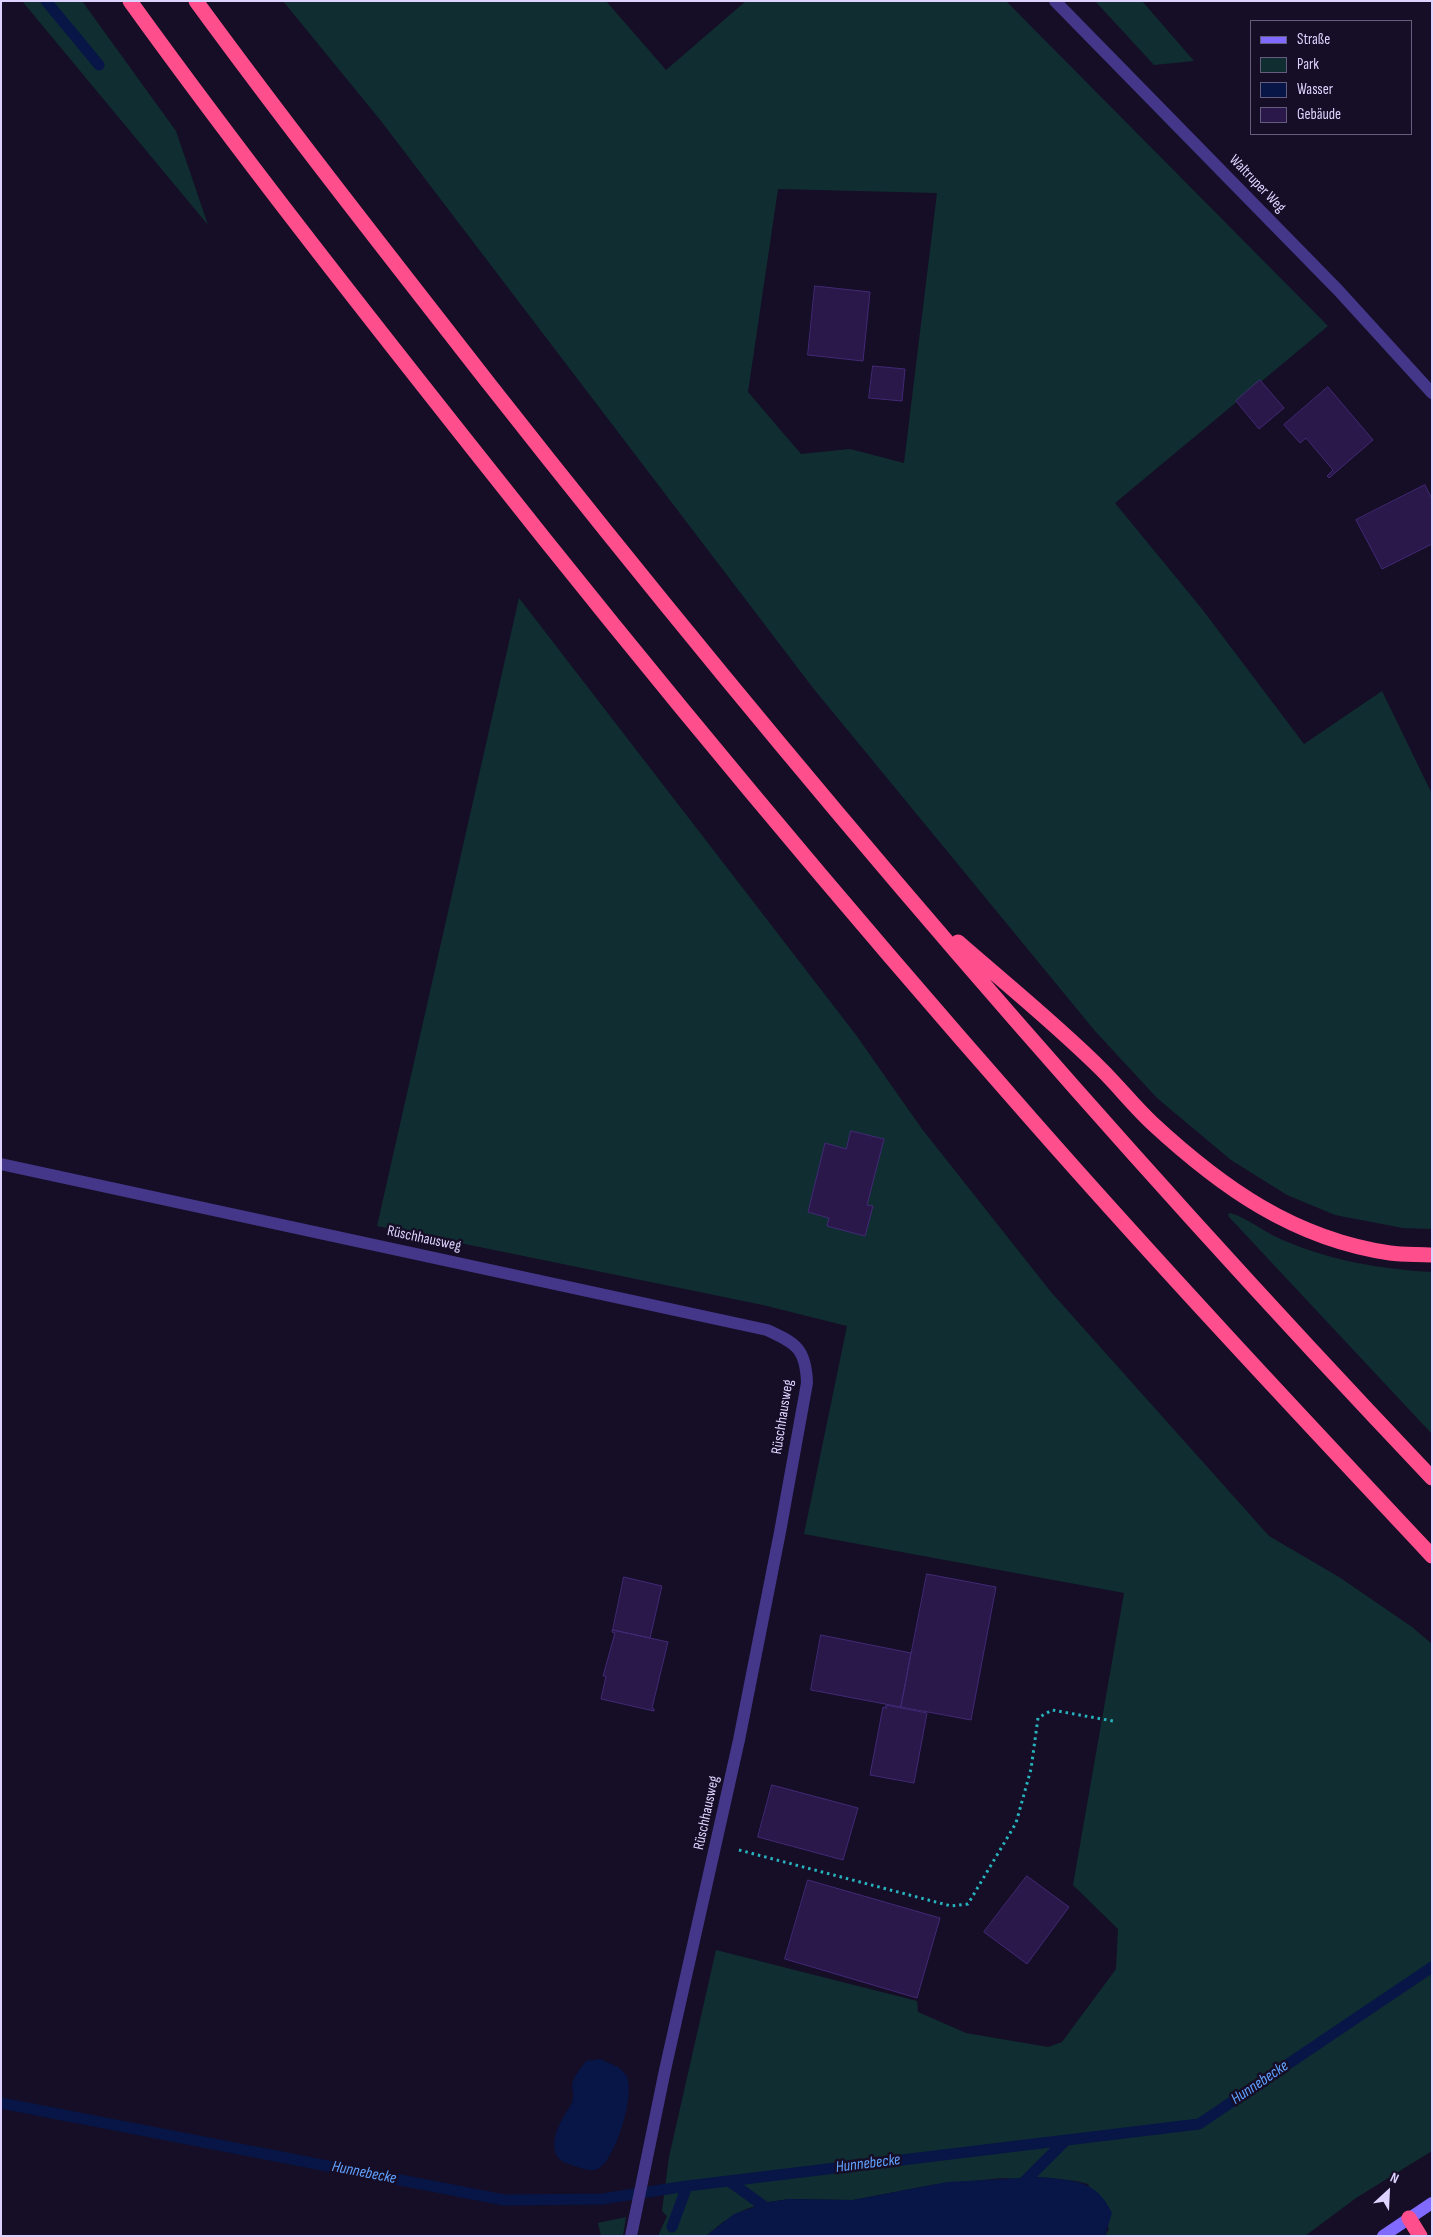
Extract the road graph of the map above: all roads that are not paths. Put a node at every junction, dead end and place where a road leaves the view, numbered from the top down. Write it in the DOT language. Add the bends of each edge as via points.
graph roads {
  1 [pos="130,1"];
  2 [pos="196,1"];
  3 [pos="1056,1"];
  4 [pos="1432,393"];
  5 [pos="907,896"];
  6 [pos="1,1164"];
  7 [pos="1432,1255"];
  8 [pos="1432,1478"];
  9 [pos="1432,1556"];
  10 [pos="1432,2202"];
  11 [pos="1409,2218"];
  12 [pos="631,2235"];
  13 [pos="1383,2236"];
  14 [pos="1420,2236"];
  1 -- 9 [label="highway" via="409,369 708,742 1033,1121"];
  2 -- 5 [label="highway" via="258,86 536,443 665,605"];
  3 -- 4 [label="street, Waltruper Weg" via="1338,290"];
  5 -- 7 [label="highway" via="1102,1070 1151,1122 1206,1169 1258,1207 1302,1229 1349,1244 1392,1253"];
  5 -- 8 [label="highway" via="1238,1270"];
  6 -- 12 [label="street, Rüschhausweg" via="767,1330 789,1340 800,1351 806,1365 806,1383 761,1636"];
  10 -- 11 [label="main road"];
  11 -- 13 [label="main road"];
  11 -- 14 [label="highway"];
}
